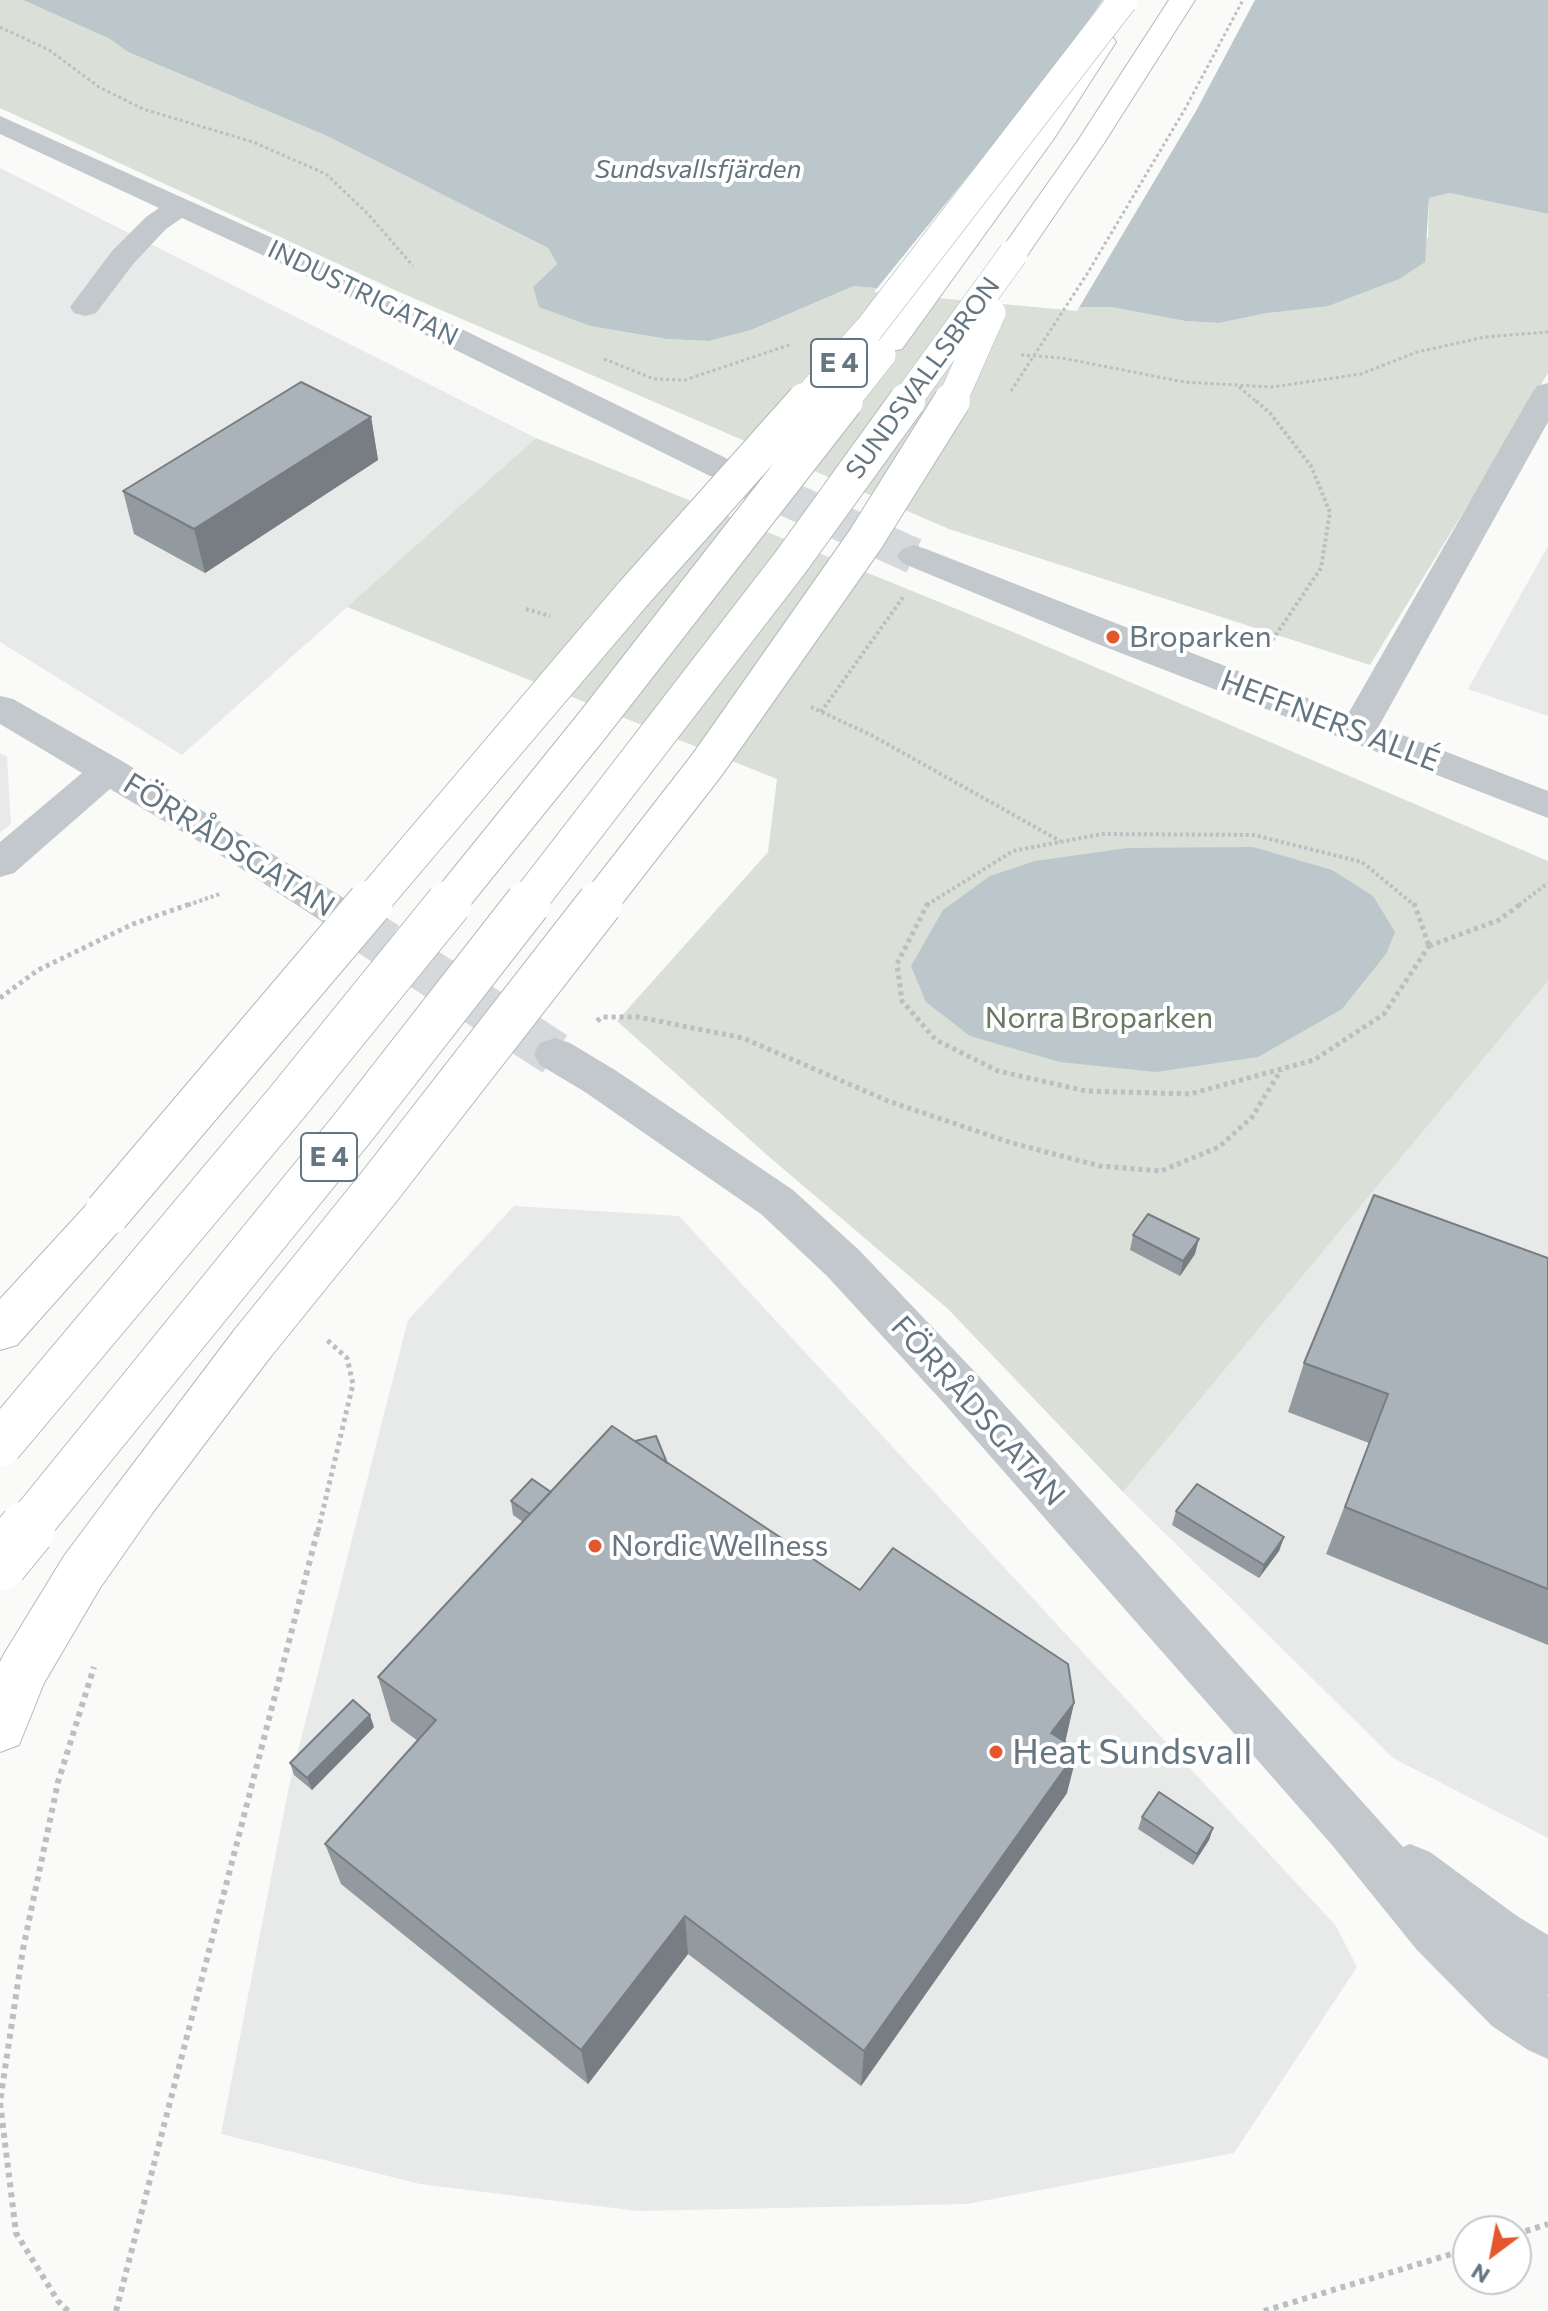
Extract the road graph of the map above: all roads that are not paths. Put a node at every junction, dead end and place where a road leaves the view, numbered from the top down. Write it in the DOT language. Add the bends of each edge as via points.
graph roads {
  1 [pos="1123,0"];
  2 [pos="1130,0"];
  3 [pos="1182,0"];
  4 [pos="0,124"];
  5 [pos="178,208"];
  6 [pos="1013,254"];
  7 [pos="85,307"];
  8 [pos="1548,393"];
  9 [pos="722,469"];
  10 [pos="924,560"];
  11 [pos="0,708"];
  12 [pos="1358,730"];
  13 [pos="109,770"];
  14 [pos="1548,805"];
  15 [pos="0,863"];
  16 [pos="349,920"];
  17 [pos="555,1054"];
  18 [pos="0,1331"];
  19 [pos="0,1444"];
  20 [pos="0,1562"];
  21 [pos="0,1727"];
  22 [pos="1351,1826"];
  23 [pos="1548,1967"];
  24 [pos="1548,2030"];
  1 -- 18 [label="highway, E 4, bridge" via="869,329 643,583 107,1213"];
  2 -- 19 [label="highway, SUNDSVALLSBRON / E 4, bridge" via="1045,131 891,342 591,727 285,1105"];
  3 -- 6 [label="highway, SUNDSVALLSBRON / E 4"];
  4 -- 5 [label="street, INDUSTRIGATAN"];
  5 -- 7 [label="street" via="123,257"];
  5 -- 9 [label="street, INDUSTRIGATAN" via="295,259"];
  6 -- 20 [label="highway, SUNDSVALLSBRON / E 4, bridge" via="790,563 650,746 351,1130"];
  6 -- 21 [label="highway, E 4, bridge" via="980,343 944,417 848,565 707,765 134,1500 82,1572 22,1671"];
  8 -- 12 [label="street"];
  10 -- 12 [label="street, HEFFNERS ALLÉ"];
  11 -- 13 [label="street, FÖRRÅDSGATAN"];
  12 -- 14 [label="street, HEFFNERS ALLÉ"];
  13 -- 15 [label="street, FÖRRÅDSGATAN"];
  13 -- 16 [label="street, FÖRRÅDSGATAN"];
  17 -- 22 [label="street, FÖRRÅDSGATAN" via="777,1202 843,1263"];
  22 -- 23 [label="street, FÖRRÅDSGATAN" via="1497,1936"];
  22 -- 24 [label="street, FÖRRÅDSGATAN" via="1437,1930 1512,2006"];
}
